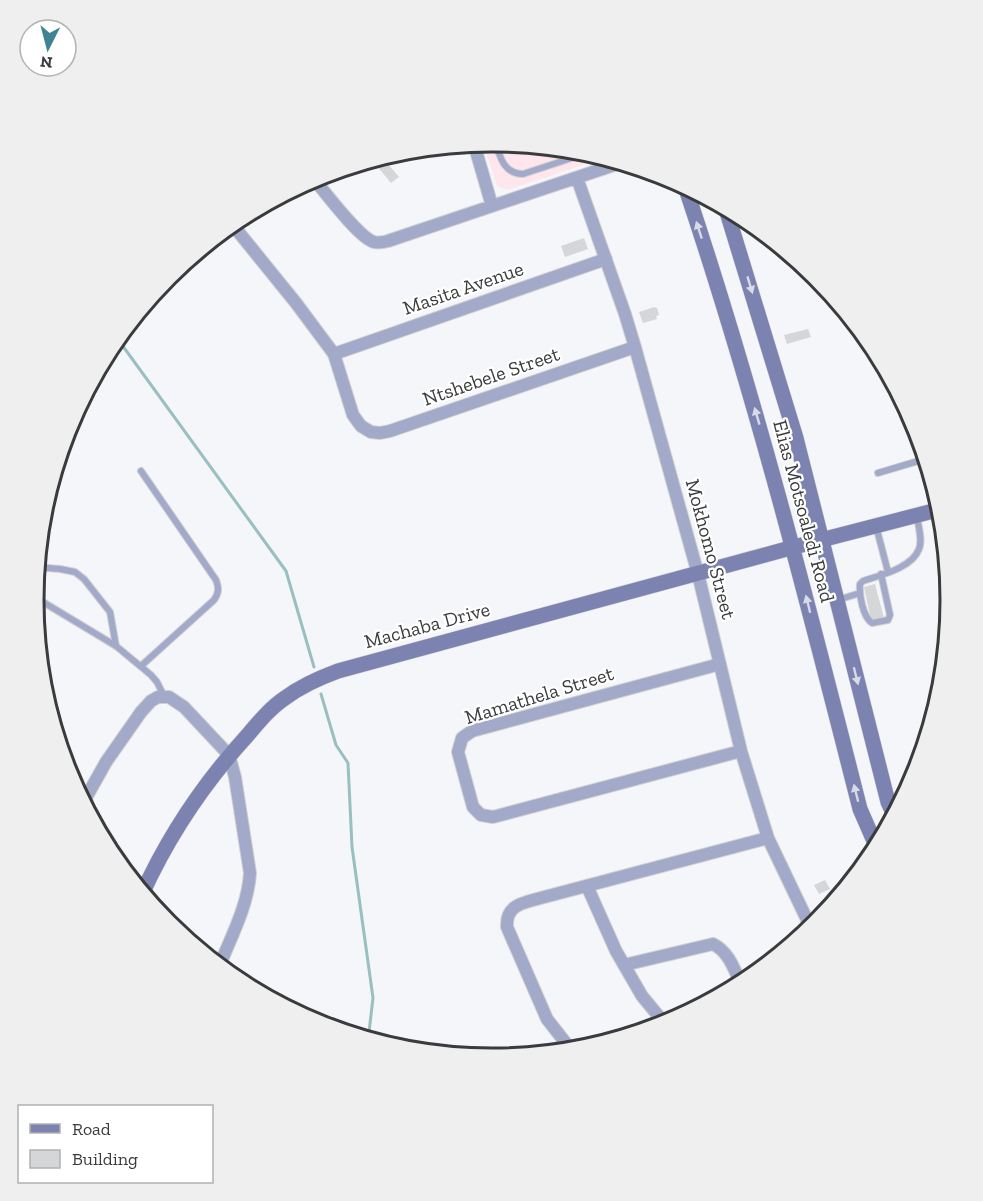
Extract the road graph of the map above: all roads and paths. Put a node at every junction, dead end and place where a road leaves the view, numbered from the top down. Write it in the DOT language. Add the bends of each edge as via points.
graph roads {
  1 [pos="498,152"];
  2 [pos="476,153"];
  3 [pos="568,159"];
  4 [pos="600,166"];
  5 [pos="577,178"];
  6 [pos="321,187"];
  7 [pos="689,199"];
  8 [pos="492,206"];
  9 [pos="730,222"];
  10 [pos="238,231"];
  11 [pos="606,259"];
  12 [pos="635,347"];
  13 [pos="334,354"];
  14 [pos="918,461"];
  15 [pos="141,471"];
  16 [pos="878,473"];
  17 [pos="931,511"];
  18 [pos="917,515"];
  19 [pos="876,525"];
  20 [pos="821,539"];
  21 [pos="794,547"];
  22 [pos="44,568"];
  23 [pos="884,573"];
  24 [pos="699,574"];
  25 [pos="860,593"];
  26 [pos="837,600"];
  27 [pos="44,603"];
  28 [pos="116,646"];
  29 [pos="720,664"];
  30 [pos="141,666"];
  31 [pos="164,696"];
  32 [pos="741,751"];
  33 [pos="229,756"];
  34 [pos="88,794"];
  35 [pos="890,805"];
  36 [pos="872,836"];
  37 [pos="768,838"];
  38 [pos="146,886"];
  39 [pos="587,886"];
  40 [pos="806,918"];
  41 [pos="222,958"];
  42 [pos="624,965"];
  43 [pos="737,975"];
  44 [pos="659,1016"];
  45 [pos="565,1042"];
  1 -- 3 [label="lane" via="514,174"];
  2 -- 8 [label="street"];
  4 -- 5 [label="street"];
  5 -- 8 [label="street"];
  5 -- 11 [label="street, Mokhomo Street"];
  6 -- 8 [label="street" via="361,234 374,242 388,241"];
  21 -- 7 [label="main road, Elias Motsoaledi Road, one-way" via="738,348"];
  9 -- 20 [label="main road, Elias Motsoaledi Road, one-way" via="796,438"];
  10 -- 13 [label="street"];
  11 -- 12 [label="street, Mokhomo Street"];
  11 -- 13 [label="street, Masita Avenue"];
  12 -- 13 [label="street, Ntshebele Street" via="390,431 371,432 353,416"];
  12 -- 24 [label="street, Mokhomo Street"];
  14 -- 16 [label="lane"];
  15 -- 30 [label="lane" via="216,580 218,594"];
  17 -- 18 [label="main road, Machaba Drive"];
  18 -- 19 [label="main road, Machaba Drive"];
  18 -- 23 [label="lane" via="919,550 912,559"];
  19 -- 20 [label="main road, Machaba Drive"];
  19 -- 23 [label="lane"];
  20 -- 21 [label="main road, Machaba Drive"];
  20 -- 26 [label="main road, Elias Motsoaledi Road"];
  21 -- 24 [label="main road, Machaba Drive"];
  36 -- 21 [label="main road, Elias Motsoaledi Road, one-way" via="860,809"];
  22 -- 28 [label="lane" via="68,570 84,579 110,612"];
  23 -- 25 [label="lane" via="862,582"];
  23 -- 25 [label="lane" via="888,620 868,621"];
  24 -- 29 [label="street, Mokhomo Street"];
  24 -- 33 [label="main road, Machaba Drive" via="321,677 284,698"];
  25 -- 26 [label="lane"];
  26 -- 35 [label="main road, Elias Motsoaledi Road, one-way"];
  27 -- 28 [label="lane"];
  28 -- 30 [label="lane"];
  29 -- 32 [label="street, Mokhomo Street"];
  29 -- 32 [label="street, Mamathela Street" via="466,734 458,752 472,807 493,818"];
  30 -- 31 [label="lane"];
  31 -- 33 [label="street" via="184,707"];
  31 -- 34 [label="street" via="151,701 141,712"];
  32 -- 37 [label="street, Mokhomo Street"];
  33 -- 38 [label="main road, Machaba Drive" via="187,813"];
  33 -- 41 [label="street" via="250,873 244,906"];
  37 -- 39 [label="street"];
  37 -- 40 [label="street, Mokhomo Street"];
  39 -- 42 [label="street"];
  39 -- 45 [label="street" via="517,904 508,914 507,927 547,1019"];
  42 -- 43 [label="street" via="712,944 726,954"];
  42 -- 44 [label="street"];
}
